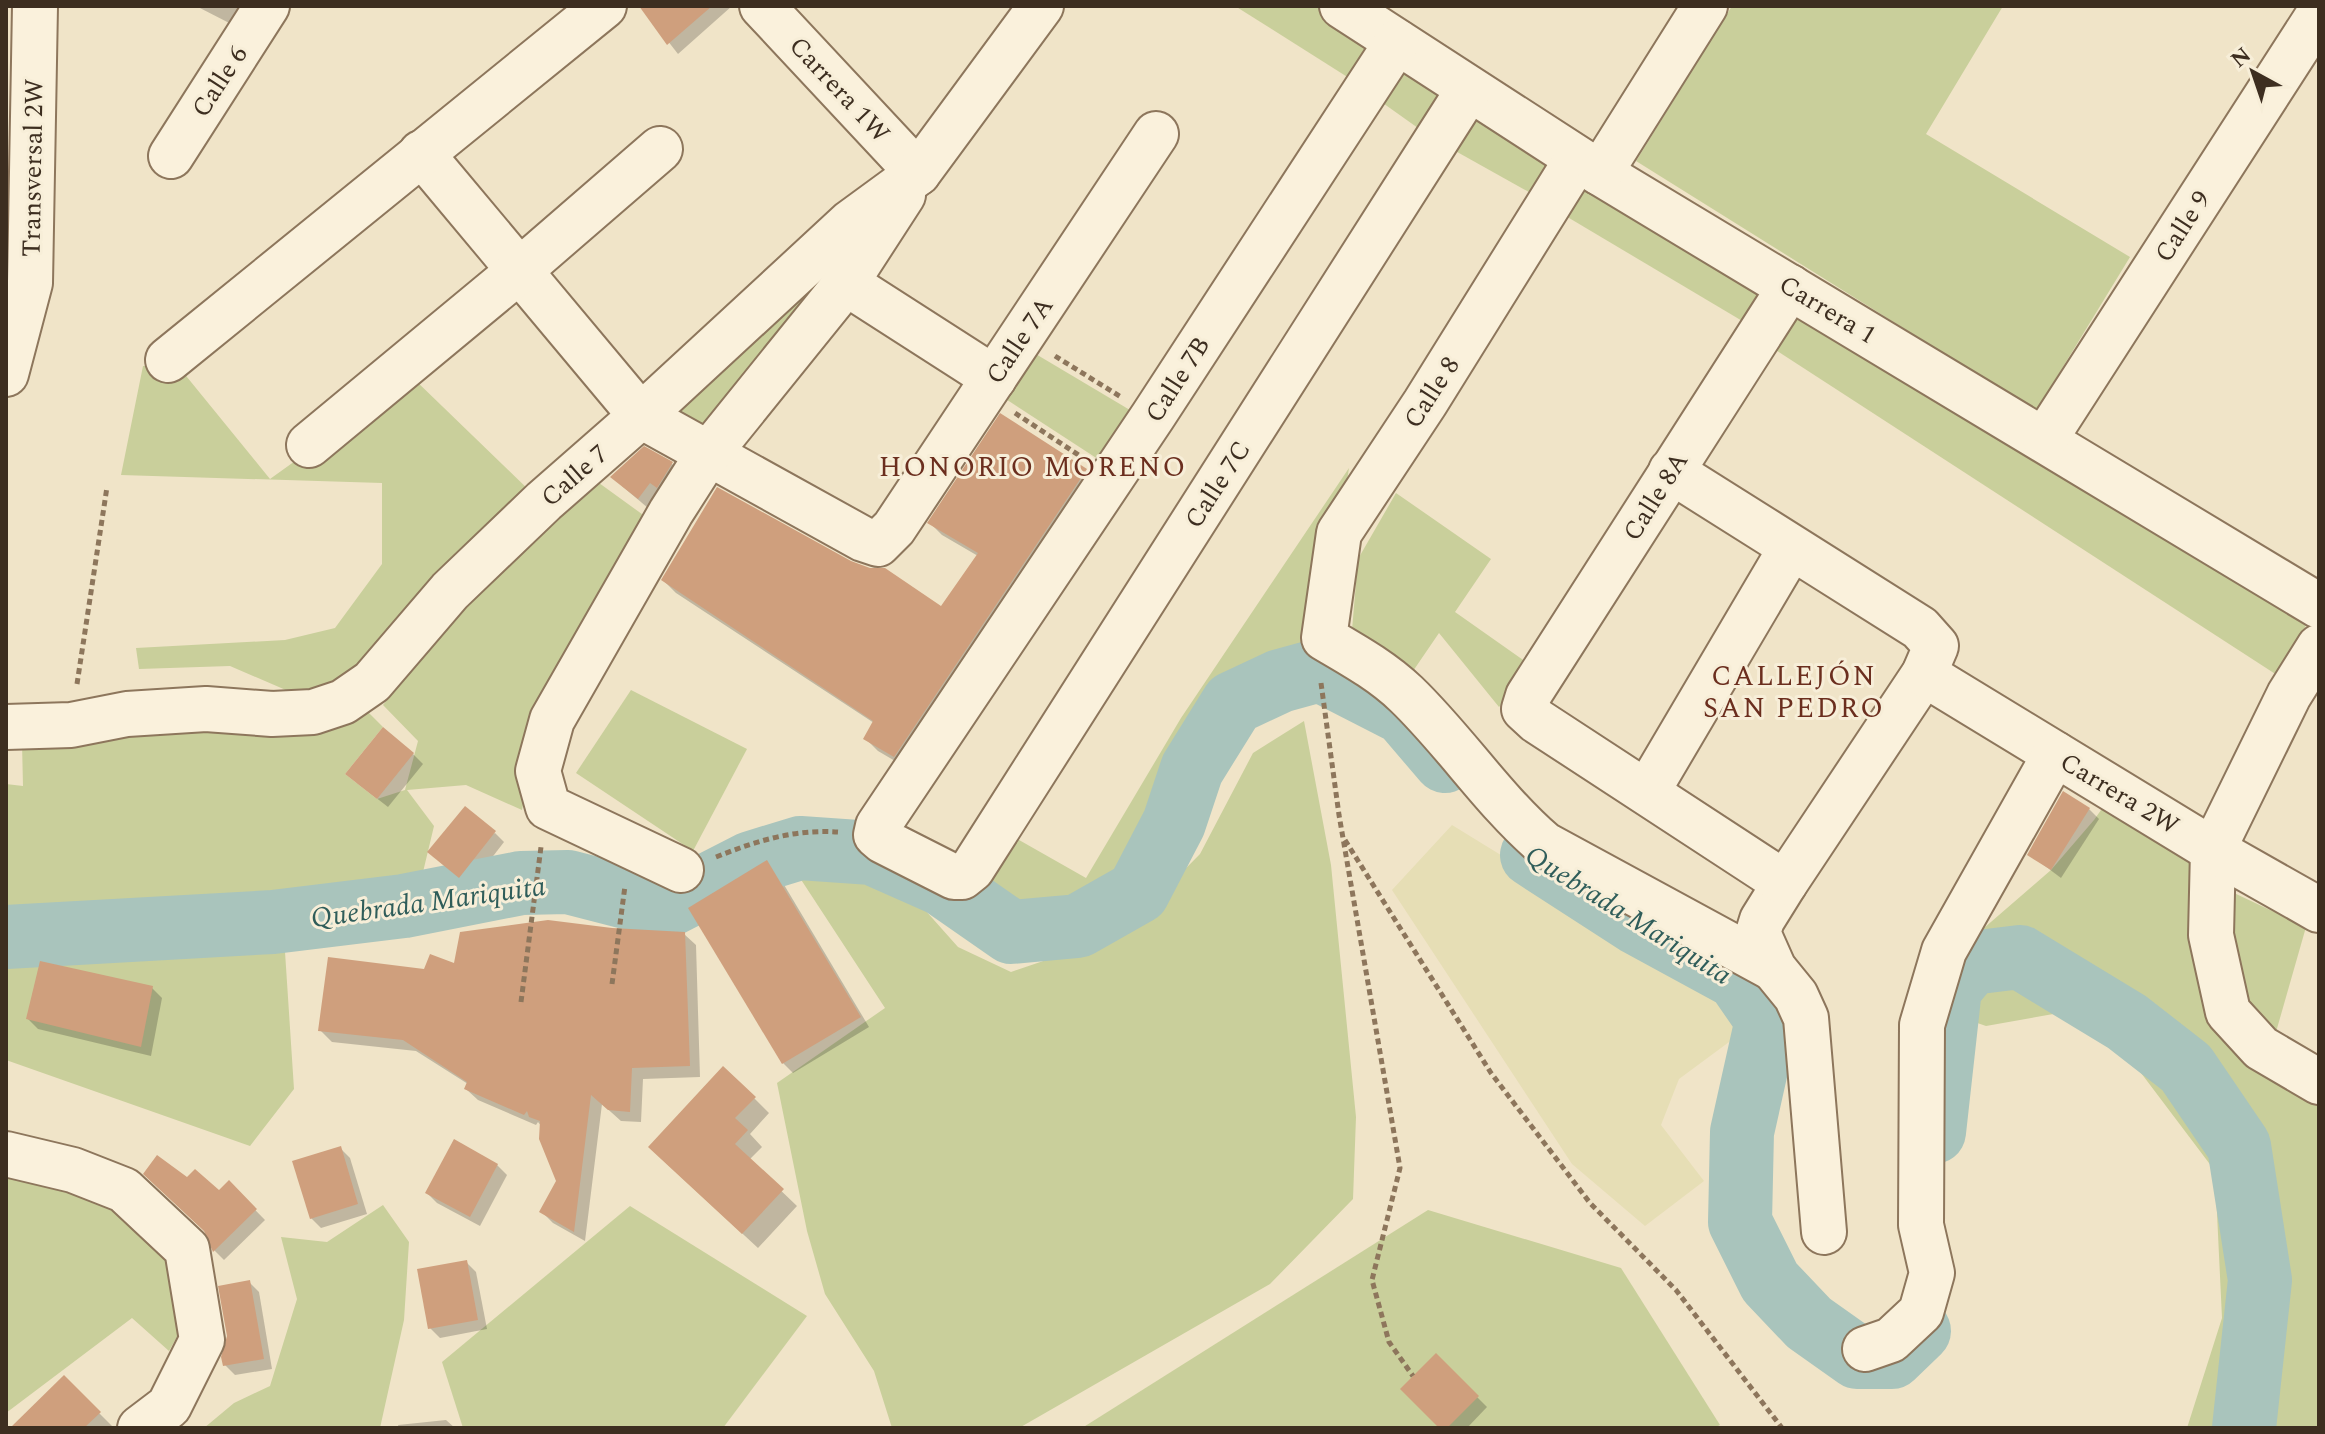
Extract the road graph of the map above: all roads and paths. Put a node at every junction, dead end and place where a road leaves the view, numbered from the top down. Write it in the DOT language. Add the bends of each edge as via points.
graph roads {
  1 [pos="35,6"];
  2 [pos="267,6"];
  3 [pos="604,6"];
  4 [pos="762,6"];
  5 [pos="1041,6"];
  6 [pos="1342,6"];
  7 [pos="1705,6"];
  8 [pos="2319,14"];
  9 [pos="1397,42"];
  10 [pos="1469,89"];
  11 [pos="1156,134"];
  12 [pos="660,149"];
  13 [pos="421,153"];
  14 [pos="171,156"];
  15 [pos="1588,166"];
  16 [pos="918,173"];
  17 [pos="519,271"];
  18 [pos="846,283"];
  19 [pos="1790,287"];
  20 [pos="1022,336"];
  21 [pos="168,360"];
  22 [pos="6,374"];
  23 [pos="989,385"];
  24 [pos="641,416"];
  25 [pos="1153,416"];
  26 [pos="2045,439"];
  27 [pos="309,445"];
  28 [pos="708,454"];
  29 [pos="1671,471"];
  30 [pos="1112,477"];
  31 [pos="107,487"];
  32 [pos="1791,548"];
  33 [pos="2319,606"];
  34 [pos="1324,638"];
  35 [pos="2319,647"];
  36 [pos="1924,674"];
  37 [pos="2301,696"];
  38 [pos="71,725"];
  39 [pos="6,727"];
  40 [pos="2055,754"];
  41 [pos="1647,792"];
  42 [pos="548,807"];
  43 [pos="876,835"];
  44 [pos="1342,836"];
  45 [pos="630,846"];
  46 [pos="2213,850"];
  47 [pos="681,870"];
  48 [pos="1785,883"];
  49 [pos="2319,910"];
  50 [pos="1774,969"];
  51 [pos="612,984"];
  52 [pos="521,1002"];
  53 [pos="2319,1082"];
  54 [pos="6,1154"];
  55 [pos="1824,1232"];
  56 [pos="1865,1349"];
  57 [pos="1413,1376"];
  58 [pos="140,1428"];
  59 [pos="1782,1428"];
  1 -- 22 [label="street, Transversal 2W" via="30,283"];
  2 -- 14 [label="street, Calle 6"];
  3 -- 13 [label="street"];
  4 -- 16 [label="street, Carrera 1W"];
  5 -- 16 [label="street, Calle 7"];
  6 -- 9 [label="street, Carrera 1"];
  7 -- 15 [label="street, Calle 8"];
  8 -- 26 [label="street, Calle 9"];
  9 -- 10 [label="street, Carrera 1"];
  9 -- 25 [label="street, Calle 7B"];
  10 -- 15 [label="street, Carrera 1"];
  10 -- 43 [label="street, Calle 7C" via="972,869 954,877"];
  11 -- 20 [label="street, Calle 7A"];
  12 -- 17 [label="street"];
  13 -- 17 [label="street"];
  13 -- 21 [label="street"];
  15 -- 19 [label="street, Carrera 1"];
  15 -- 34 [label="street, Calle 8" via="1339,533"];
  16 -- 18 [label="street"];
  16 -- 24 [label="street, Calle 7" via="851,222"];
  17 -- 24 [label="street"];
  17 -- 27 [label="street"];
  18 -- 23 [label="street"];
  18 -- 28 [label="street"];
  19 -- 26 [label="street, Carrera 1"];
  19 -- 29 [label="street, Calle 8A"];
  20 -- 23 [label="street, Calle 7A"];
  20 -- 25 [label="path"];
  23 -- 28 [label="street, Calle 7A" via="878,544"];
  23 -- 30 [label="path"];
  24 -- 28 [label="street"];
  24 -- 38 [label="street, Calle 7" via="450,591 372,682 343,702 313,712 206,709 127,714"];
  25 -- 30 [label="street, Calle 7B"];
  26 -- 33 [label="street, Carrera 1"];
  28 -- 42 [label="street" via="552,720 538,771"];
  29 -- 32 [label="street"];
  29 -- 41 [label="street, Calle 8A" via="1524,709"];
  30 -- 43 [label="street, Calle 7B"];
  31 -- 38 [label="path"];
  32 -- 36 [label="street" via="1920,628 1936,646"];
  32 -- 41 [label="street"];
  34 -- 44 [label="path" via="1320,670"];
  34 -- 50 [label="street" via="1381,672 1407,695 1544,844"];
  35 -- 37 [label="street"];
  36 -- 40 [label="street, Carrera 2W"];
  36 -- 48 [label="street"];
  37 -- 46 [label="street"];
  38 -- 39 [label="street, Calle 7"];
  40 -- 46 [label="street, Carrera 2W"];
  40 -- 56 [label="street" via="1944,951 1922,1025 1921,1225 1932,1273 1921,1312 1891,1340"];
  41 -- 48 [label="street"];
  42 -- 45 [label="street"];
  42 -- 52 [label="path"];
  43 -- 47 [label="path" via="820,831 764,838"];
  44 -- 57 [label="path" via="1400,1168 1372,1280 1389,1342"];
  44 -- 59 [label="path" via="1491,1073 1590,1203 1676,1290"];
  45 -- 47 [label="street"];
  45 -- 51 [label="path"];
  46 -- 49 [label="street, Carrera 2W"];
  46 -- 53 [label="street" via="2211,935 2228,1012 2261,1048"];
  48 -- 50 [label="street" via="1758,933"];
  50 -- 55 [label="street" via="1806,1018"];
  54 -- 58 [label="street" via="73,1170 124,1190 187,1249 202,1340 169,1406"];
}
